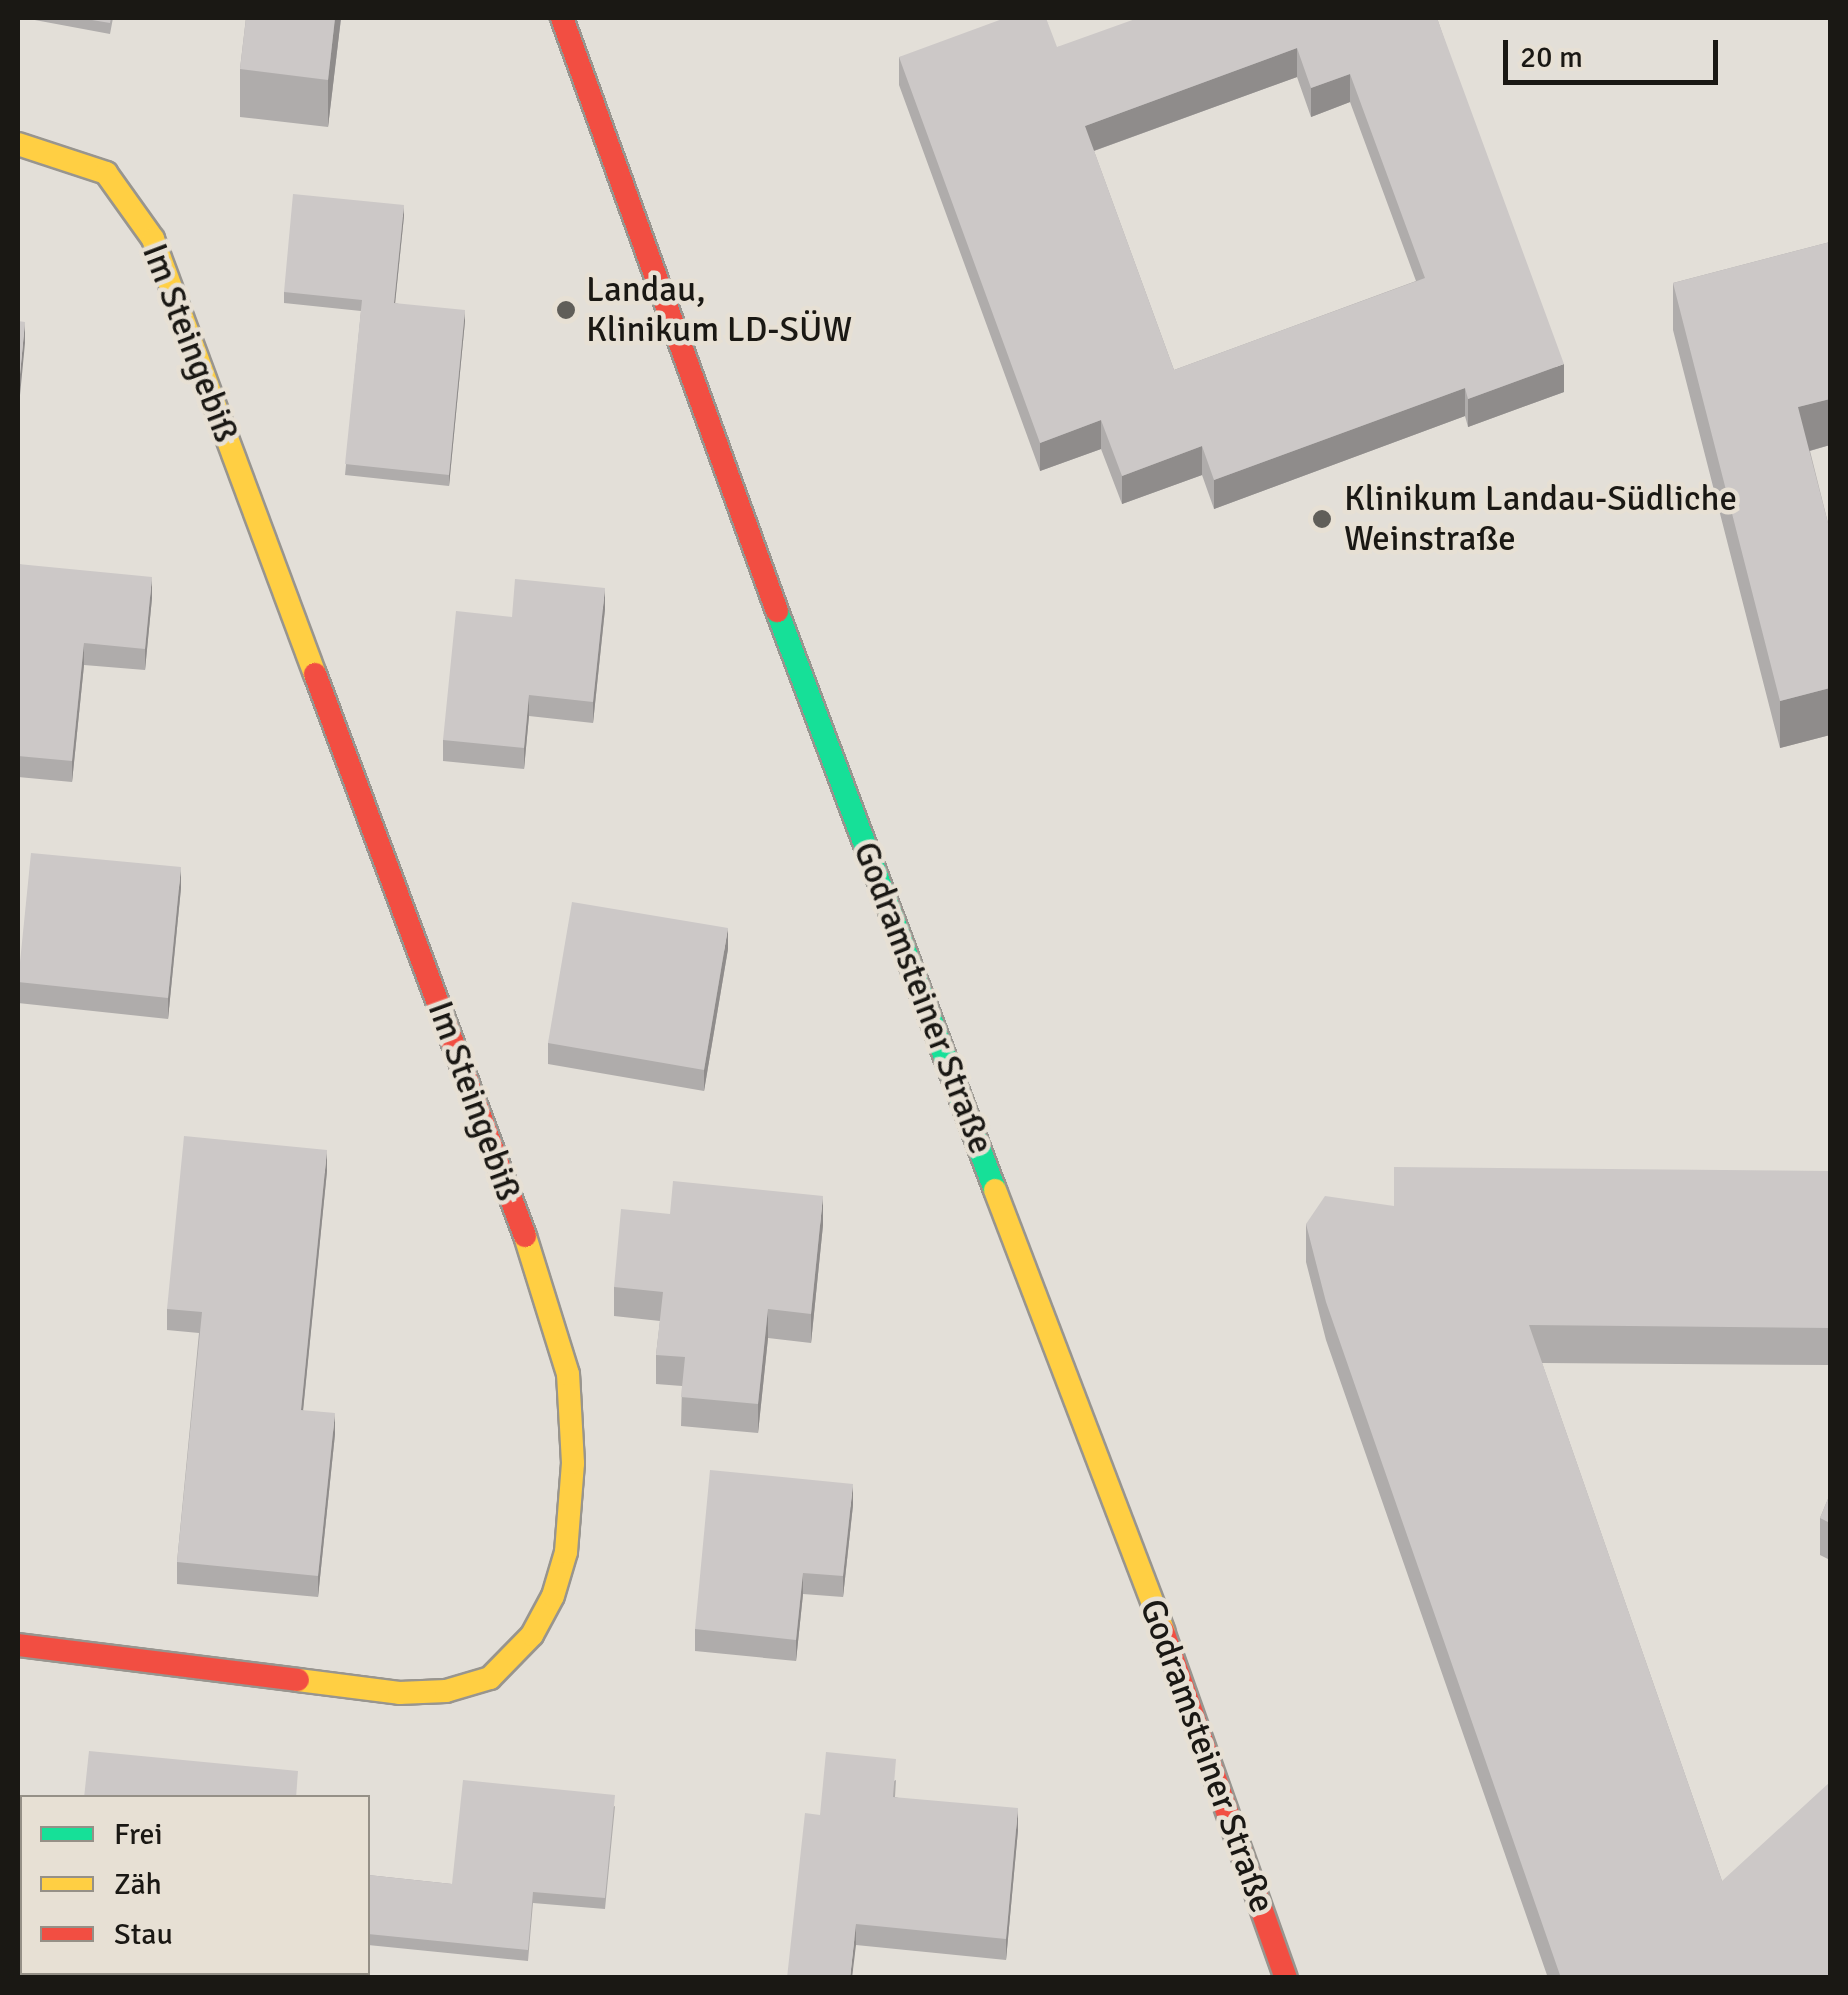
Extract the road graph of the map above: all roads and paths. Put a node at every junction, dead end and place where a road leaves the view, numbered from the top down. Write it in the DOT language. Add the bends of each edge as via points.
graph roads {
  1 [pos="562,18"];
  2 [pos="18,144"];
  3 [pos="18,1645"];
  4 [pos="1286,1978"];
  1 -- 4 [label="street, Godramsteiner Straße" via="800,674 1216,1771"];
  2 -- 3 [label="street, Im Steingebiß" via="106,173 153,240 544,1288 568,1374 572,1463 566,1552 552,1596 532,1635 490,1678 399,1693"];
}
